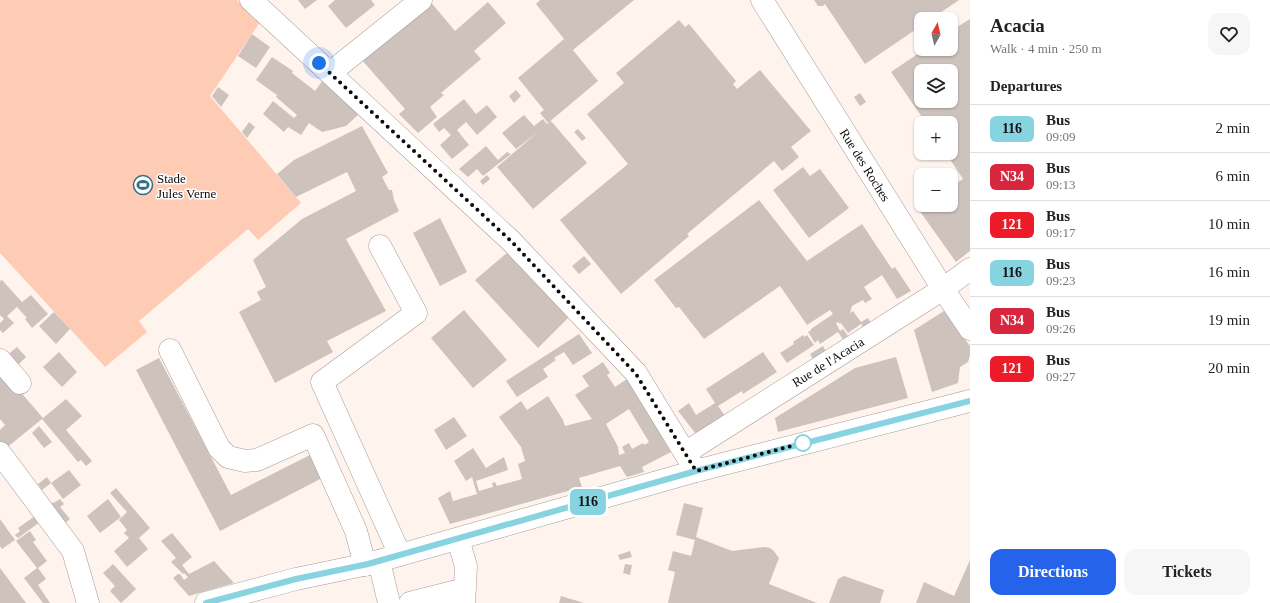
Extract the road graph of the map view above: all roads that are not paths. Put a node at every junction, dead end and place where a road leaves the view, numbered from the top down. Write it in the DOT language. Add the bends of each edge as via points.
graph roads {
  1 [pos="251,0"];
  2 [pos="421,0"];
  3 [pos="762,0"];
  4 [pos="330,73"];
  5 [pos="380,246"];
  6 [pos="970,268"];
  7 [pos="943,289"];
  8 [pos="970,329"];
  9 [pos="170,350"];
  10 [pos="0,360"];
  11 [pos="20,383"];
  12 [pos="970,400"];
  13 [pos="0,453"];
  14 [pos="685,453"];
  15 [pos="696,471"];
  16 [pos="458,538"];
  17 [pos="400,555"];
  18 [pos="372,563"];
  19 [pos="465,596"];
  20 [pos="88,603"];
  21 [pos="206,603"];
  22 [pos="389,603"];
  23 [pos="410,603"];
  1 -- 4 [label="street"];
  2 -- 4 [label="street"];
  3 -- 7 [label="street, Rue des Roches"];
  4 -- 14 [label="street" via="511,241 625,362 636,374"];
  5 -- 17 [label="street" via="416,313 322,382"];
  6 -- 7 [label="street, Rue de l'Acacia"];
  7 -- 8 [label="street, Rue des Roches"];
  7 -- 14 [label="street, Rue de l'Acacia"];
  9 -- 18 [label="street" via="219,448 228,457 245,461 257,460 314,435"];
  10 -- 11 [label="street"];
  12 -- 15 [label="street"];
  13 -- 20 [label="street" via="73,551"];
  14 -- 15 [label="street"];
  15 -- 16 [label="street"];
  16 -- 17 [label="street"];
  16 -- 19 [label="street" via="466,566"];
  17 -- 18 [label="street"];
  18 -- 21 [label="street" via="296,579"];
  18 -- 22 [label="street"];
  19 -- 23 [label="street"];
}
